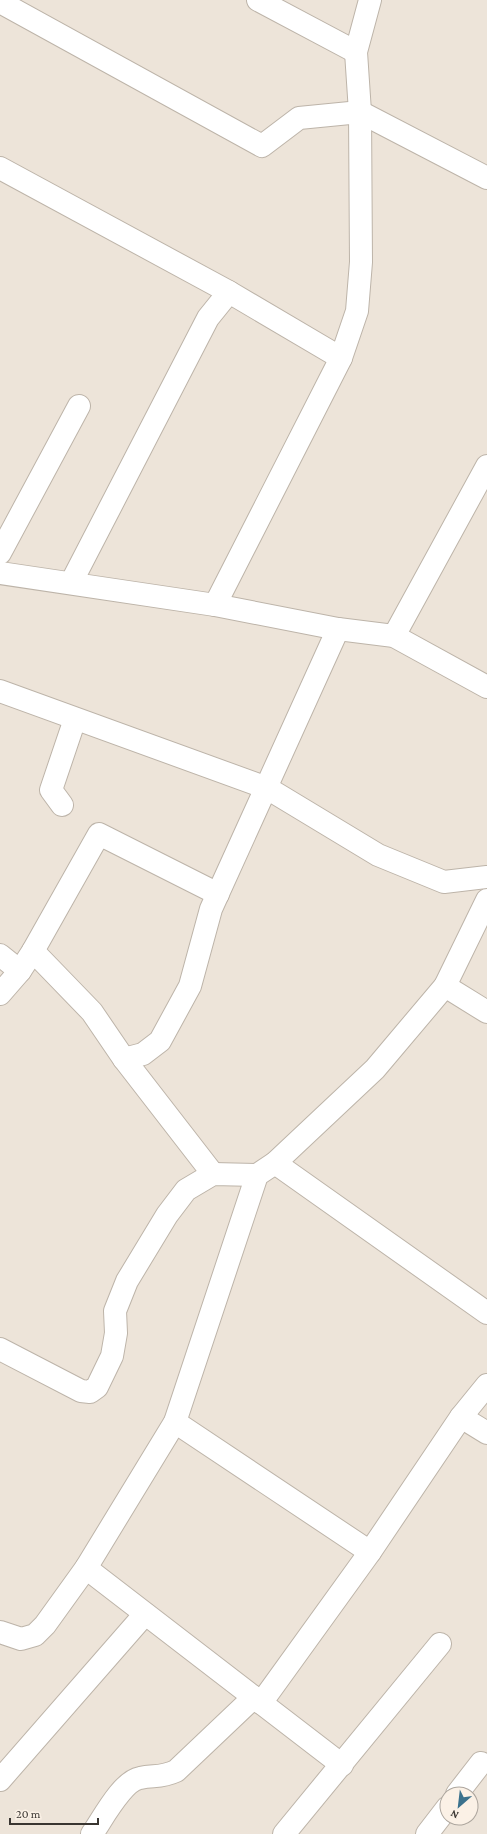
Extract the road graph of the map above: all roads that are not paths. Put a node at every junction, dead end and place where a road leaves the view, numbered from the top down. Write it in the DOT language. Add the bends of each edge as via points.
graph roads {
  1 [pos="258,0"];
  2 [pos="370,0"];
  3 [pos="0,2"];
  4 [pos="356,52"];
  5 [pos="360,112"];
  6 [pos="0,168"];
  7 [pos="487,178"];
  8 [pos="229,292"];
  9 [pos="341,358"];
  10 [pos="79,406"];
  11 [pos="487,466"];
  12 [pos="0,553"];
  13 [pos="0,573"];
  14 [pos="71,583"];
  15 [pos="215,605"];
  16 [pos="338,629"];
  17 [pos="394,636"];
  18 [pos="487,687"];
  19 [pos="0,690"];
  20 [pos="75,719"];
  21 [pos="267,788"];
  22 [pos="62,805"];
  23 [pos="487,877"];
  24 [pos="218,894"];
  25 [pos="487,900"];
  26 [pos="33,951"];
  27 [pos="0,955"];
  28 [pos="20,971"];
  29 [pos="445,986"];
  30 [pos="0,994"];
  31 [pos="487,1012"];
  32 [pos="124,1059"];
  33 [pos="275,1163"];
  34 [pos="213,1174"];
  35 [pos="257,1175"];
  36 [pos="487,1312"];
  37 [pos="0,1349"];
  38 [pos="487,1385"];
  39 [pos="461,1417"];
  40 [pos="175,1422"];
  41 [pos="487,1433"];
  42 [pos="370,1552"];
  43 [pos="86,1568"];
  44 [pos="145,1614"];
  45 [pos="0,1632"];
  46 [pos="440,1644"];
  47 [pos="257,1700"];
  48 [pos="481,1763"];
  49 [pos="342,1765"];
  50 [pos="0,1780"];
  51 [pos="463,1786"];
  52 [pos="439,1818"];
  53 [pos="92,1834"];
  54 [pos="284,1834"];
  55 [pos="427,1834"];
  1 -- 4 [label="street"];
  2 -- 4 [label="street"];
  3 -- 5 [label="street" via="262,146 299,118"];
  4 -- 5 [label="street"];
  5 -- 7 [label="street"];
  5 -- 9 [label="street" via="361,262 357,311"];
  6 -- 8 [label="street"];
  8 -- 9 [label="street"];
  8 -- 14 [label="street" via="208,318"];
  9 -- 15 [label="street"];
  10 -- 12 [label="street"];
  11 -- 17 [label="street"];
  13 -- 14 [label="street"];
  14 -- 15 [label="street"];
  15 -- 16 [label="street"];
  16 -- 17 [label="street"];
  16 -- 21 [label="street"];
  17 -- 18 [label="street"];
  19 -- 20 [label="street"];
  20 -- 21 [label="street"];
  20 -- 22 [label="street" via="51,790"];
  21 -- 23 [label="street" via="392,861 444,882"];
  21 -- 24 [label="street"];
  24 -- 26 [label="street" via="99,834"];
  24 -- 32 [label="street" via="211,909 190,986 160,1041 143,1054"];
  25 -- 29 [label="street"];
  26 -- 28 [label="street"];
  26 -- 32 [label="street" via="92,1012"];
  27 -- 28 [label="street"];
  28 -- 30 [label="street"];
  29 -- 31 [label="street"];
  29 -- 33 [label="street" via="375,1069"];
  32 -- 34 [label="street"];
  33 -- 35 [label="street"];
  33 -- 36 [label="street"];
  34 -- 35 [label="street"];
  34 -- 37 [label="street" via="186,1190 167,1215 127,1281 115,1311 116,1333 112,1356 97,1388 90,1392 81,1392"];
  35 -- 40 [label="street"];
  38 -- 39 [label="street"];
  39 -- 41 [label="street"];
  39 -- 42 [label="street"];
  40 -- 42 [label="street"];
  40 -- 43 [label="street"];
  42 -- 47 [label="street"];
  43 -- 44 [label="street"];
  43 -- 45 [label="street" via="35,1635 21,1639"];
  44 -- 47 [label="street"];
  44 -- 50 [label="street"];
  46 -- 49 [label="street"];
  47 -- 49 [label="street"];
  47 -- 53 [label="street" via="176,1771 164,1777 138,1778 124,1788"];
  48 -- 51 [label="street"];
  49 -- 54 [label="street"];
  52 -- 55 [label="street"];
}
